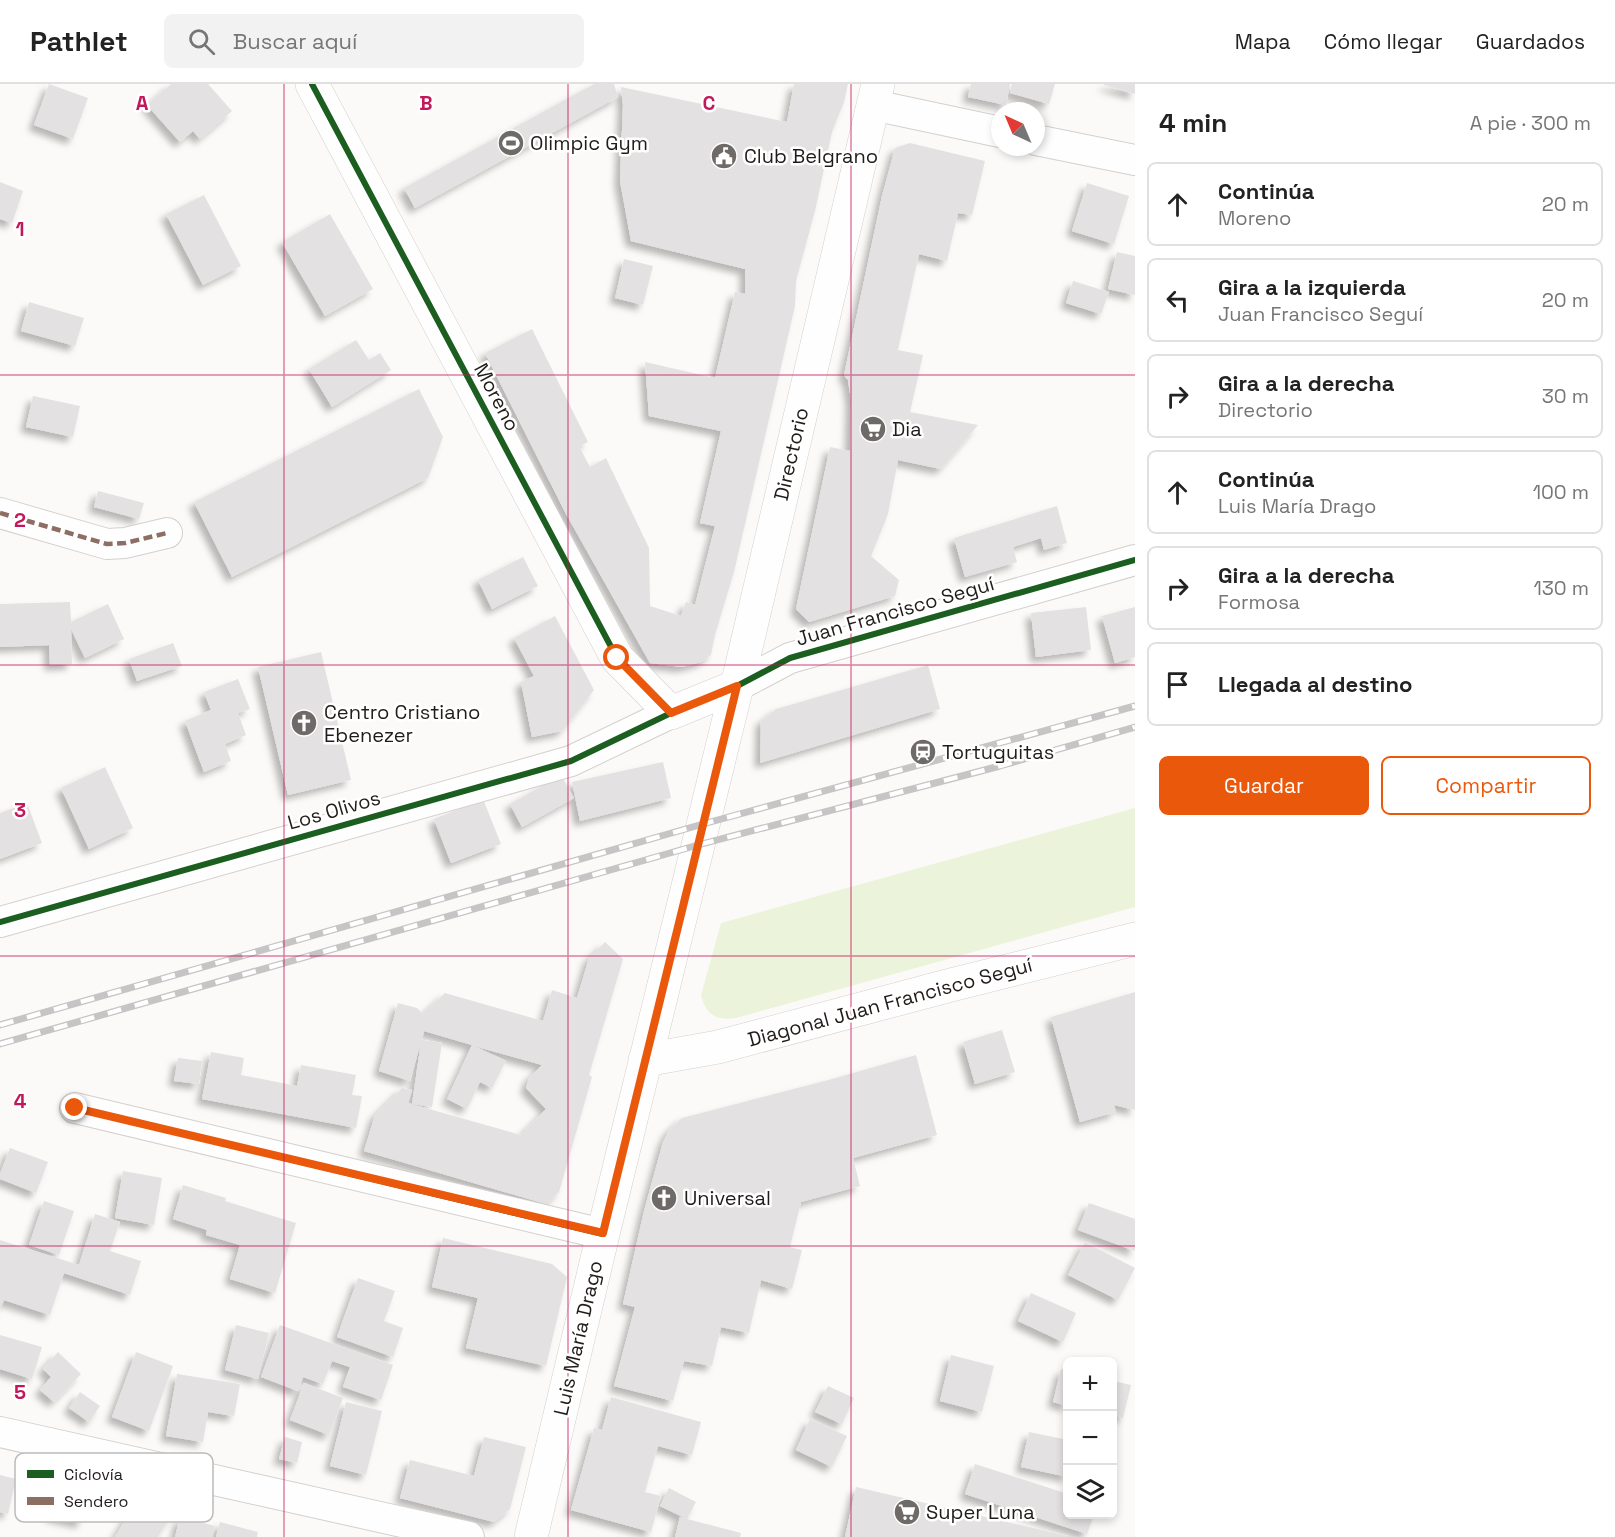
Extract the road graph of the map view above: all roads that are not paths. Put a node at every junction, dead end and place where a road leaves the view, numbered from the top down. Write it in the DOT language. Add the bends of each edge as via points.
graph roads {
  1 [pos="312,84"];
  2 [pos="876,95"];
  3 [pos="991,129"];
  4 [pos="1045,142"];
  5 [pos="1135,160"];
  6 [pos="0,513"];
  7 [pos="167,533"];
  8 [pos="1135,560"];
  9 [pos="737,686"];
  10 [pos="671,713"];
  11 [pos="703,824"];
  12 [pos="0,921"];
  13 [pos="1135,939"];
  14 [pos="645,1060"];
  15 [pos="75,1108"];
  16 [pos="603,1233"];
  17 [pos="0,1432"];
  18 [pos="94,1453"];
  19 [pos="213,1480"];
  20 [pos="469,1537"];
  21 [pos="531,1537"];
  1 -- 10 [label="main road, Moreno" via="617,658"];
  2 -- 3 [label="street"];
  2 -- 9 [label="main road, Directorio"];
  4 -- 5 [label="street"];
  6 -- 7 [label="street" via="107,544"];
  8 -- 9 [label="street, Juan Francisco Seguí" via="790,658"];
  9 -- 10 [label="main road, Juan Francisco Seguí"];
  9 -- 11 [label="main road, Directorio"];
  10 -- 12 [label="street, Los Olivos" via="571,761"];
  11 -- 14 [label="main road, Luis María Drago"];
  13 -- 14 [label="main road, Diagonal Juan Francisco Seguí" via="718,1047"];
  14 -- 16 [label="main road, Luis María Drago"];
  15 -- 16 [label="street"];
  16 -- 21 [label="main road, Luis María Drago"];
  17 -- 18 [label="street"];
  19 -- 20 [label="street"];
}
